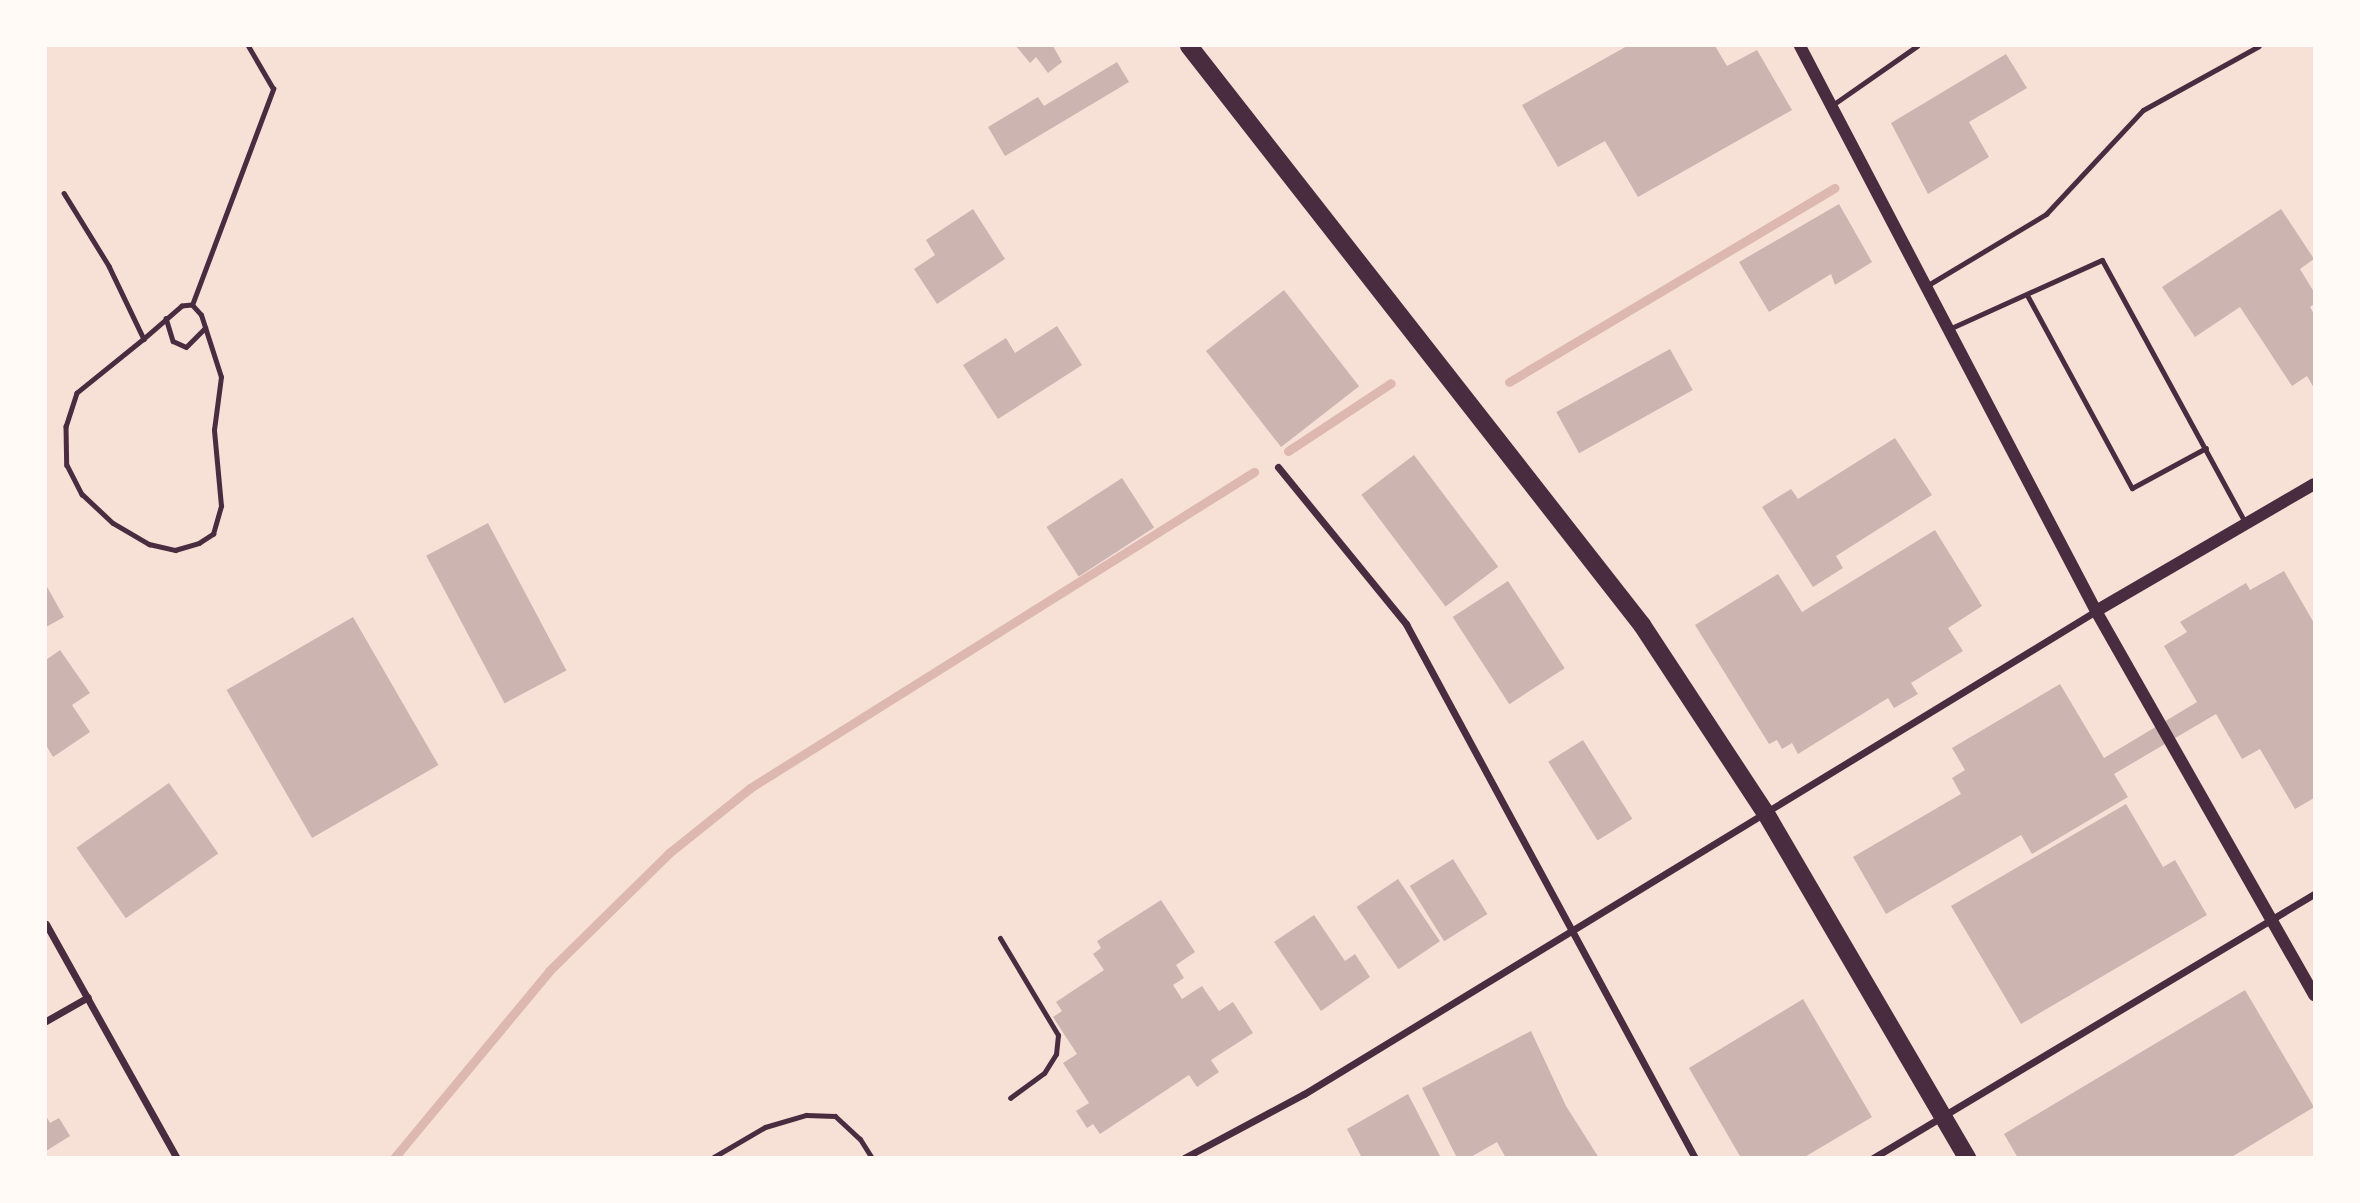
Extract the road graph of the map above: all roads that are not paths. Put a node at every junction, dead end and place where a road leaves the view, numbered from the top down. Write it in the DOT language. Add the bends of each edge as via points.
graph roads {
  1 [pos="1189,46"];
  2 [pos="1800,46"];
  3 [pos="1917,46"];
  4 [pos="2259,46"];
  5 [pos="1831,106"];
  6 [pos="1924,288"];
  7 [pos="2027,295"];
  8 [pos="1945,331"];
  9 [pos="2206,448"];
  10 [pos="1278,467"];
  11 [pos="2315,484"];
  12 [pos="2246,525"];
  13 [pos="2096,611"];
  14 [pos="1765,812"];
  15 [pos="2315,894"];
  16 [pos="2270,921"];
  17 [pos="46,925"];
  18 [pos="1571,928"];
  19 [pos="1000,938"];
  20 [pos="2315,995"];
  21 [pos="88,997"];
  22 [pos="46,1021"];
  23 [pos="1010,1098"];
  24 [pos="1941,1113"];
  25 [pos="177,1157"];
  26 [pos="712,1157"];
  27 [pos="872,1157"];
  28 [pos="1184,1157"];
  29 [pos="1695,1157"];
  30 [pos="1872,1157"];
  31 [pos="1967,1157"];
  1 -- 14 [label="main road" via="1642,625"];
  2 -- 5 [label="street"];
  3 -- 5 [label="lane"];
  4 -- 6 [label="lane" via="2143,110 2046,214"];
  5 -- 6 [label="street"];
  6 -- 8 [label="street"];
  7 -- 8 [label="lane"];
  7 -- 9 [label="lane" via="2102,261"];
  7 -- 9 [label="lane" via="2132,488"];
  8 -- 13 [label="street"];
  9 -- 12 [label="lane"];
  10 -- 18 [label="street" via="1406,624"];
  11 -- 12 [label="street"];
  12 -- 13 [label="street"];
  13 -- 14 [label="street"];
  13 -- 16 [label="street"];
  14 -- 18 [label="street"];
  14 -- 24 [label="main road"];
  15 -- 16 [label="street"];
  16 -- 20 [label="street"];
  16 -- 24 [label="street"];
  17 -- 21 [label="street"];
  18 -- 28 [label="street" via="1304,1094"];
  18 -- 29 [label="street"];
  19 -- 23 [label="lane" via="1058,1035 1056,1054 1044,1073"];
  21 -- 22 [label="street"];
  21 -- 25 [label="street"];
  24 -- 30 [label="street"];
  24 -- 31 [label="main road"];
  26 -- 27 [label="lane" via="765,1127 806,1115 835,1116"];
}
